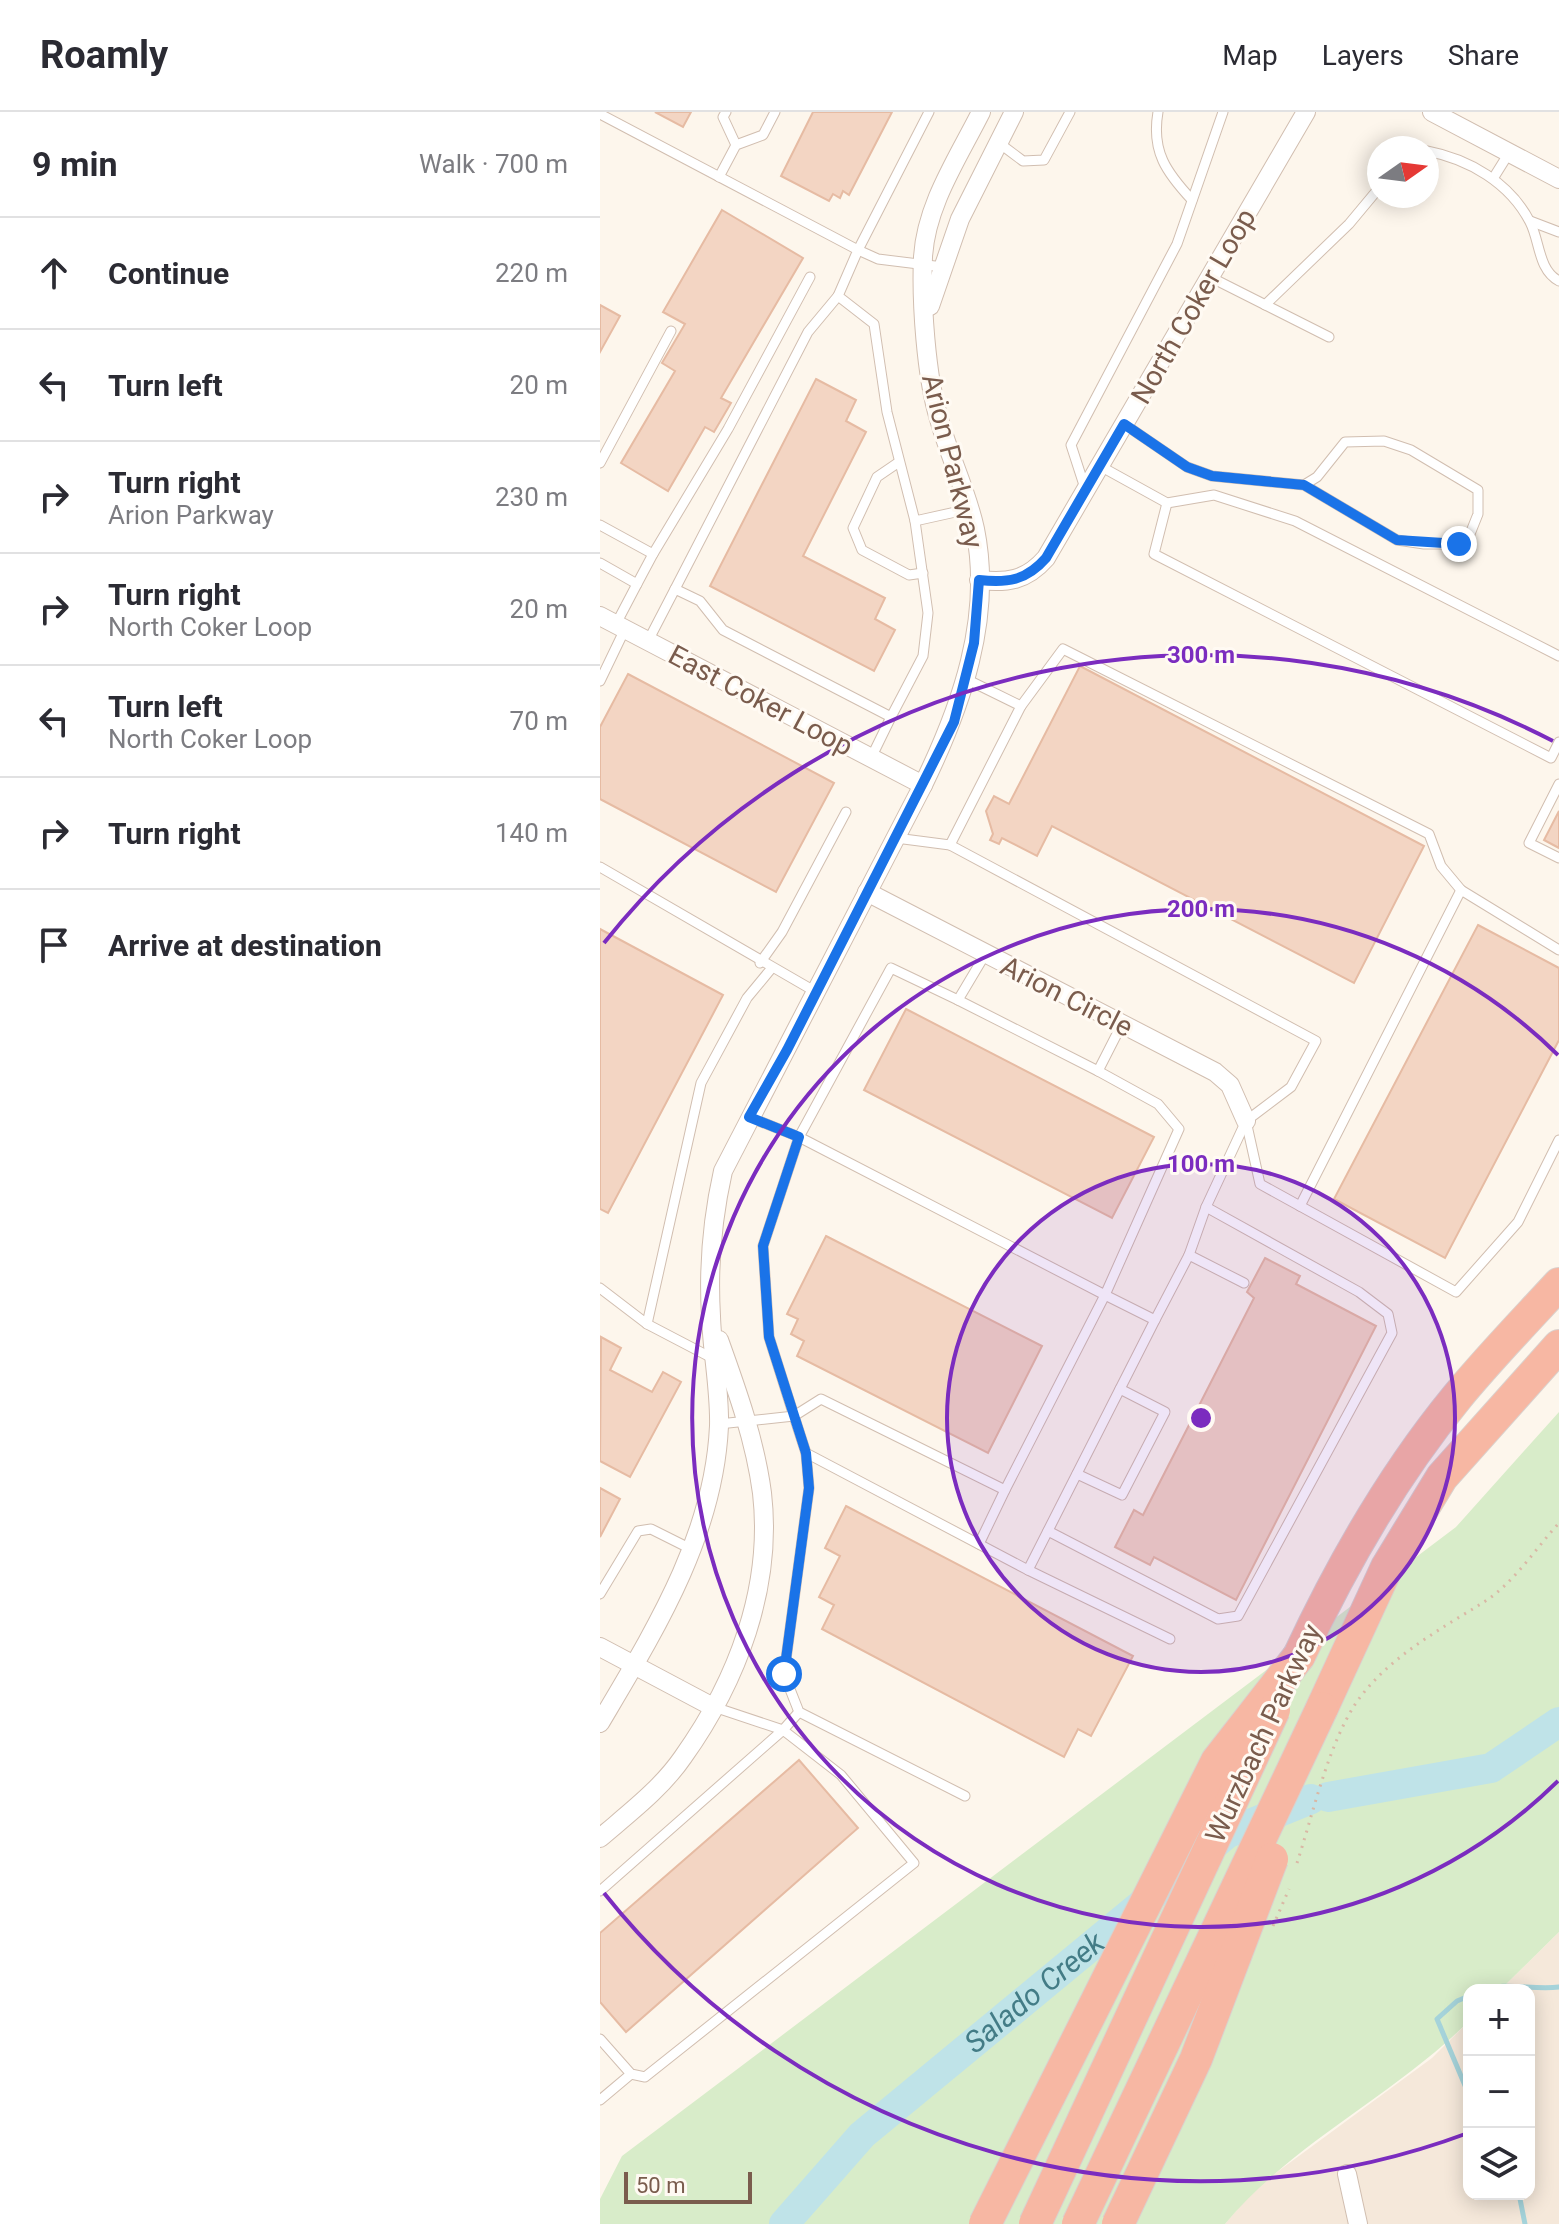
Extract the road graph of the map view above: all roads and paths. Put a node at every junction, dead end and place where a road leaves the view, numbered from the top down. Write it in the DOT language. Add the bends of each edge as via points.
graph roads {
  1 [pos="726,112"];
  2 [pos="775,112"];
  3 [pos="929,112"];
  4 [pos="981,112"];
  5 [pos="1014,112"];
  6 [pos="1070,112"];
  7 [pos="1158,112"];
  8 [pos="1223,112"];
  9 [pos="1306,112"];
  10 [pos="1432,112"];
  11 [pos="600,114"];
  12 [pos="999,143"];
  13 [pos="736,145"];
  14 [pos="1509,153"];
  15 [pos="1439,156"];
  16 [pos="719,177"];
  17 [pos="1494,177"];
  18 [pos="1559,179"];
  19 [pos="1192,200"];
  20 [pos="1367,202"];
  21 [pos="1530,221"];
  22 [pos="1559,232"];
  23 [pos="858,250"];
  24 [pos="933,266"];
  25 [pos="810,277"];
  26 [pos="1210,277"];
  27 [pos="1559,281"];
  28 [pos="838,296"];
  29 [pos="1265,305"];
  30 [pos="671,331"];
  31 [pos="1329,337"];
  32 [pos="1124,424"];
  33 [pos="899,462"];
  34 [pos="600,463"];
  35 [pos="1100,466"];
  36 [pos="1304,485"];
  37 [pos="1086,490"];
  38 [pos="1167,503"];
  39 [pos="969,509"];
  40 [pos="915,521"];
  41 [pos="600,525"];
  42 [pos="653,554"];
  43 [pos="600,563"];
  44 [pos="923,573"];
  45 [pos="979,580"];
  46 [pos="637,584"];
  47 [pos="675,589"];
  48 [pos="614,623"];
  49 [pos="648,641"];
  50 [pos="1559,656"];
  51 [pos="603,668"];
  52 [pos="966,679"];
  53 [pos="600,681"];
  54 [pos="1021,706"];
  55 [pos="891,717"];
  56 [pos="1559,742"];
  57 [pos="871,758"];
  58 [pos="1555,760"];
  59 [pos="1559,784"];
  60 [pos="923,785"];
  61 [pos="846,812"];
  62 [pos="896,838"];
  63 [pos="950,845"];
  64 [pos="1559,858"];
  65 [pos="600,867"];
  66 [pos="1461,890"];
  67 [pos="867,892"];
  68 [pos="1559,950"];
  69 [pos="986,953"];
  70 [pos="760,963"];
  71 [pos="771,969"];
  72 [pos="816,992"];
  73 [pos="958,1000"];
  74 [pos="1122,1024"];
  75 [pos="1098,1071"];
  76 [pos="749,1117"];
  77 [pos="1246,1121"];
  78 [pos="799,1137"];
  79 [pos="1559,1140"];
  80 [pos="1300,1206"];
  81 [pos="1206,1207"];
  82 [pos="1189,1255"];
  83 [pos="1244,1283"];
  84 [pos="1559,1284"];
  85 [pos="600,1288"];
  86 [pos="1105,1295"];
  87 [pos="710,1315"];
  88 [pos="1155,1320"];
  89 [pos="647,1324"];
  90 [pos="1559,1346"];
  91 [pos="714,1359"];
  92 [pos="1120,1389"];
  93 [pos="794,1416"];
  94 [pos="746,1419"];
  95 [pos="719,1424"];
  96 [pos="806,1453"];
  97 [pos="1077,1474"];
  98 [pos="1005,1490"];
  99 [pos="1559,1523"];
  100 [pos="1048,1531"];
  101 [pos="979,1544"];
  102 [pos="692,1549"];
  103 [pos="1028,1570"];
  104 [pos="600,1594"];
  105 [pos="1170,1639"];
  106 [pos="600,1647"];
  107 [pos="1299,1656"];
  108 [pos="1401,1658"];
  109 [pos="634,1665"];
  110 [pos="713,1707"];
  111 [pos="1322,1708"];
  112 [pos="603,1712"];
  113 [pos="799,1712"];
  114 [pos="783,1730"];
  115 [pos="965,1796"];
  116 [pos="600,1838"];
  117 [pos="600,1891"];
  118 [pos="600,2039"];
  119 [pos="631,2074"];
  120 [pos="600,2100"];
  121 [pos="1347,2174"];
  122 [pos="985,2224"];
  123 [pos="1035,2224"];
  124 [pos="1078,2224"];
  125 [pos="1118,2224"];
  126 [pos="1358,2224"];
  1 -- 13 [label="lane" via="723,117"];
  2 -- 13 [label="lane" via="763,135"];
  3 -- 23 [label="lane"];
  4 -- 24 [label="street, Arion Parkway" via="933,207"];
  5 -- 12 [label="street, Arion Parkway"];
  6 -- 12 [label="lane" via="1044,160 1023,161"];
  7 -- 19 [label="lane" via="1155,128 1164,170"];
  8 -- 19 [label="lane"];
  9 -- 26 [label="street, North Coker Loop"];
  10 -- 14 [label="street"];
  11 -- 16 [label="lane"];
  12 -- 24 [label="street, Arion Parkway"];
  13 -- 16 [label="lane"];
  14 -- 17 [label="lane"];
  14 -- 18 [label="street"];
  15 -- 17 [label="lane"];
  16 -- 23 [label="lane"];
  17 -- 21 [label="lane"];
  19 -- 37 [label="lane" via="1177,244 1071,445"];
  20 -- 29 [label="lane"];
  21 -- 22 [label="lane"];
  21 -- 27 [label="lane" via="1547,273"];
  23 -- 24 [label="lane" via="878,259"];
  23 -- 28 [label="lane"];
  24 -- 39 [label="street, Arion Parkway" via="926,316 931,384"];
  25 -- 42 [label="lane"];
  26 -- 29 [label="lane"];
  26 -- 32 [label="street, North Coker Loop"];
  28 -- 33 [label="lane" via="874,324"];
  28 -- 47 [label="lane" via="808,332"];
  29 -- 31 [label="lane"];
  30 -- 34 [label="lane"];
  32 -- 35 [label="street, North Coker Loop"];
  32 -- 36 [label="lane" via="1187,467 1212,476"];
  33 -- 40 [label="lane"];
  33 -- 44 [label="lane" via="877,477 853,528 862,550 909,575"];
  35 -- 37 [label="street, North Coker Loop"];
  35 -- 38 [label="lane"];
  36 -- 36 [label="lane" via="1345,442 1384,441 1411,450 1478,490 1478,514 1468,539 1459,544 1397,540"];
  37 -- 45 [label="street, North Coker Loop" via="1036,569 1007,583"];
  38 -- 50 [label="lane" via="1214,495 1295,521"];
  38 -- 58 [label="lane" via="1154,554"];
  39 -- 40 [label="lane"];
  39 -- 45 [label="street, Arion Parkway"];
  40 -- 44 [label="lane"];
  41 -- 42 [label="lane"];
  42 -- 46 [label="lane"];
  43 -- 46 [label="lane"];
  44 -- 55 [label="lane" via="928,613 923,656"];
  45 -- 52 [label="street, Arion Parkway"];
  46 -- 48 [label="lane"];
  47 -- 49 [label="lane"];
  47 -- 55 [label="lane" via="700,601 723,630"];
  48 -- 49 [label="street, East Coker Loop"];
  48 -- 51 [label="lane"];
  49 -- 57 [label="street, East Coker Loop"];
  51 -- 53 [label="lane"];
  52 -- 54 [label="lane"];
  52 -- 60 [label="street, Arion Parkway" via="954,722"];
  54 -- 63 [label="lane"];
  54 -- 66 [label="lane" via="1063,649 1429,834 1441,866"];
  55 -- 57 [label="lane"];
  56 -- 58 [label="lane"];
  57 -- 60 [label="street, East Coker Loop"];
  59 -- 64 [label="lane" via="1529,843"];
  60 -- 62 [label="street, Arion Parkway"];
  61 -- 70 [label="lane"];
  62 -- 63 [label="lane"];
  62 -- 67 [label="street, Arion Parkway"];
  63 -- 77 [label="lane" via="1316,1041 1291,1087"];
  65 -- 70 [label="lane"];
  66 -- 68 [label="lane"];
  66 -- 80 [label="lane"];
  67 -- 69 [label="street, Arion Circle"];
  67 -- 72 [label="street, Arion Parkway"];
  69 -- 73 [label="lane"];
  69 -- 74 [label="street, Arion Circle"];
  70 -- 71 [label="lane"];
  71 -- 72 [label="lane"];
  71 -- 89 [label="lane" via="747,998 701,1083"];
  72 -- 76 [label="street, Arion Parkway"];
  73 -- 75 [label="lane"];
  73 -- 78 [label="lane" via="891,968"];
  74 -- 75 [label="lane"];
  74 -- 77 [label="street, Arion Circle" via="1215,1072 1230,1085"];
  75 -- 86 [label="lane" via="1158,1104 1179,1129"];
  76 -- 78 [label="lane"];
  76 -- 87 [label="street, Arion Parkway" via="723,1171 711,1226"];
  77 -- 80 [label="lane" via="1260,1184"];
  77 -- 81 [label="lane"];
  78 -- 86 [label="lane"];
  78 -- 93 [label="lane" via="763,1246 769,1337"];
  79 -- 80 [label="lane" via="1518,1222 1456,1292"];
  81 -- 82 [label="lane"];
  81 -- 100 [label="lane" via="1359,1292 1388,1314 1392,1333 1238,1616 1218,1619"];
  82 -- 83 [label="lane"];
  82 -- 88 [label="lane"];
  84 -- 107 [label="highway, Wurzbach Parkway" via="1457,1396 1394,1481"];
  85 -- 89 [label="lane"];
  86 -- 88 [label="lane"];
  86 -- 98 [label="lane"];
  87 -- 91 [label="street, Arion Parkway"];
  87 -- 94 [label="street, Arion Parkway"];
  88 -- 92 [label="lane"];
  89 -- 91 [label="lane"];
  90 -- 111 [label="highway, Wurzbach Parkway" via="1442,1477 1387,1567"];
  91 -- 95 [label="street, Arion Parkway"];
  92 -- 97 [label="lane"];
  92 -- 97 [label="lane" via="1165,1412 1122,1495"];
  93 -- 94 [label="lane"];
  93 -- 96 [label="lane"];
  93 -- 98 [label="lane" via="821,1399"];
  94 -- 95 [label="lane"];
  94 -- 110 [label="street, Arion Parkway" via="762,1495 763,1551 753,1620"];
  95 -- 102 [label="street, Arion Parkway" via="712,1490"];
  96 -- 101 [label="lane"];
  96 -- 113 [label="lane" via="809,1488 784,1674"];
  97 -- 100 [label="lane"];
  98 -- 101 [label="lane"];
  99 -- 108 [label="path" via="1496,1592"];
  100 -- 103 [label="lane"];
  101 -- 103 [label="lane"];
  102 -- 104 [label="lane" via="651,1529 638,1531"];
  102 -- 109 [label="street, Arion Parkway"];
  103 -- 105 [label="lane"];
  106 -- 109 [label="street"];
  107 -- 122 [label="highway, bridge" via="1217,1761"];
  107 -- 123 [label="highway, Wurzbach Parkway, bridge"];
  109 -- 110 [label="street"];
  109 -- 112 [label="street, Arion Parkway"];
  110 -- 114 [label="lane"];
  110 -- 116 [label="street, Arion Parkway" via="683,1758"];
  111 -- 124 [label="highway, Wurzbach Parkway, bridge"];
  111 -- 125 [label="highway, bridge" via="1287,1820 1196,2059"];
  113 -- 114 [label="lane"];
  113 -- 115 [label="lane"];
  114 -- 117 [label="lane"];
  114 -- 119 [label="lane" via="841,1775 914,1863 645,2077"];
  118 -- 119 [label="lane"];
  119 -- 120 [label="lane"];
  121 -- 126 [label="street"];
}
